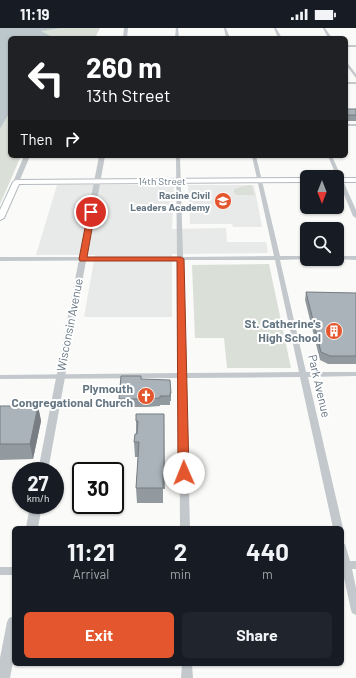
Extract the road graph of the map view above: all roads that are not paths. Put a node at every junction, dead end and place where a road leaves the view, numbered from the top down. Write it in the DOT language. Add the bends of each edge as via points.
graph roads {
  1 [pos="348,65"];
  2 [pos="356,77"];
  3 [pos="26,158"];
  4 [pos="102,158"];
  5 [pos="178,158"];
  6 [pos="254,158"];
  7 [pos="331,158"];
  8 [pos="335,170"];
  9 [pos="260,180"];
  10 [pos="300,180"];
  11 [pos="344,180"];
  12 [pos="356,180"];
  13 [pos="97,181"];
  14 [pos="178,181"];
  15 [pos="16,182"];
  16 [pos="344,191"];
  17 [pos="356,216"];
  18 [pos="0,218"];
  19 [pos="277,258"];
  20 [pos="300,258"];
  21 [pos="344,258"];
  22 [pos="356,258"];
  23 [pos="0,259"];
  24 [pos="83,259"];
  25 [pos="181,259"];
  26 [pos="303,374"];
  27 [pos="356,374"];
  28 [pos="182,375"];
  29 [pos="60,376"];
  30 [pos="0,377"];
  31 [pos="44,462"];
  32 [pos="34,514"];
  33 [pos="32,526"];
  34 [pos="185,526"];
  35 [pos="338,526"];
  36 [pos="344,553"];
  37 [pos="348,565"];
  38 [pos="0,571"];
  39 [pos="12,571"];
  40 [pos="356,610"];
  41 [pos="12,632"];
  42 [pos="187,666"];
  43 [pos="3,678"];
  44 [pos="187,678"];
  1 -- 2 [label="street"];
  3 -- 15 [label="street"];
  4 -- 13 [label="street, Wisconsin Avenue"];
  5 -- 14 [label="street"];
  6 -- 9 [label="street, Park Avenue"];
  7 -- 8 [label="street"];
  9 -- 10 [label="main road, 14th Street"];
  9 -- 14 [label="main road, 14th Street"];
  9 -- 19 [label="street, Park Avenue"];
  11 -- 12 [label="main road"];
  13 -- 14 [label="main road, 14th Street"];
  13 -- 15 [label="main road, 14th Street"];
  13 -- 24 [label="street, Wisconsin Avenue"];
  14 -- 25 [label="street"];
  15 -- 18 [label="main road"];
  16 -- 17 [label="street"];
  19 -- 20 [label="street"];
  19 -- 25 [label="street"];
  19 -- 26 [label="street, Park Avenue"];
  21 -- 22 [label="street"];
  23 -- 24 [label="street"];
  24 -- 25 [label="street"];
  24 -- 29 [label="street, Wisconsin Avenue"];
  25 -- 28 [label="street"];
  26 -- 27 [label="street"];
  26 -- 28 [label="street"];
  26 -- 35 [label="street, Park Avenue"];
  28 -- 29 [label="street"];
  28 -- 34 [label="street"];
  29 -- 30 [label="street"];
  29 -- 31 [label="street, Wisconsin Avenue"];
  32 -- 33 [label="street"];
  36 -- 37 [label="street"];
  37 -- 40 [label="street"];
  38 -- 39 [label="street"];
  41 -- 43 [label="street"];
  42 -- 44 [label="street"];
}
